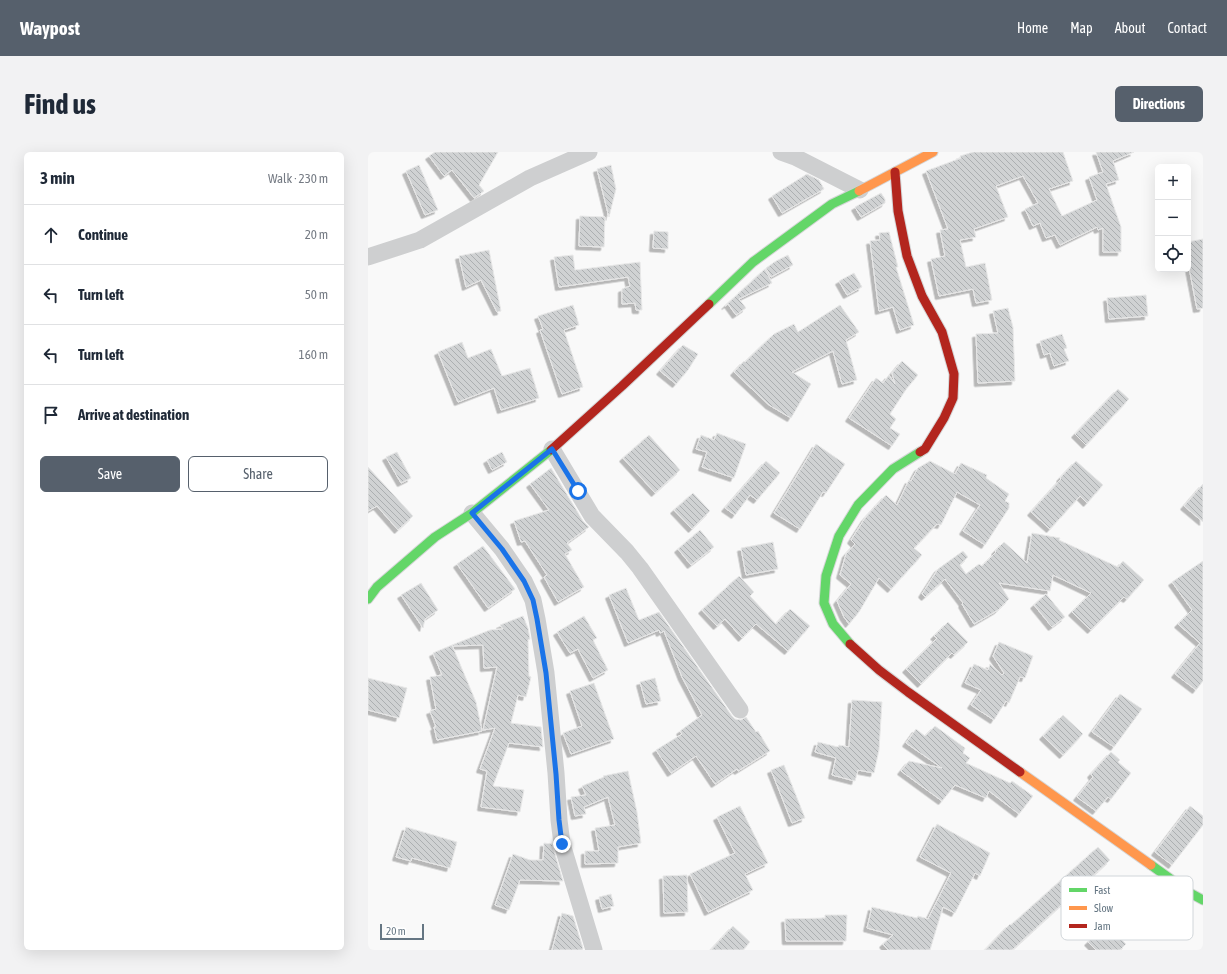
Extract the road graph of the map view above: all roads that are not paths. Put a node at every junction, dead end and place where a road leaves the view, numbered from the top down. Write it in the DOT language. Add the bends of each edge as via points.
graph roads {
  1 [pos="589,152"];
  2 [pos="781,152"];
  3 [pos="933,152"];
  4 [pos="895,172"];
  5 [pos="860,190"];
  6 [pos="368,258"];
  7 [pos="552,449"];
  8 [pos="472,513"];
  9 [pos="368,599"];
  10 [pos="740,710"];
  11 [pos="1166,876"];
  12 [pos="1193,895"];
  13 [pos="1203,900"];
  14 [pos="594,950"];
  1 -- 6 [label="street" via="530,178 420,240"];
  2 -- 5 [label="street"];
  3 -- 4 [label="street"];
  4 -- 5 [label="street"];
  4 -- 11 [label="street" via="898,211 907,256 922,296 942,332 954,374 953,398 925,449 893,468 858,505 839,536 826,576 824,604 833,624 854,649 908,692"];
  5 -- 7 [label="street" via="832,204 753,262"];
  7 -- 8 [label="street"];
  7 -- 10 [label="street" via="592,516 640,568"];
  8 -- 9 [label="street" via="435,537 377,587"];
  8 -- 14 [label="street" via="502,549 533,600 546,673 562,844"];
  12 -- 13 [label="street"];
}
